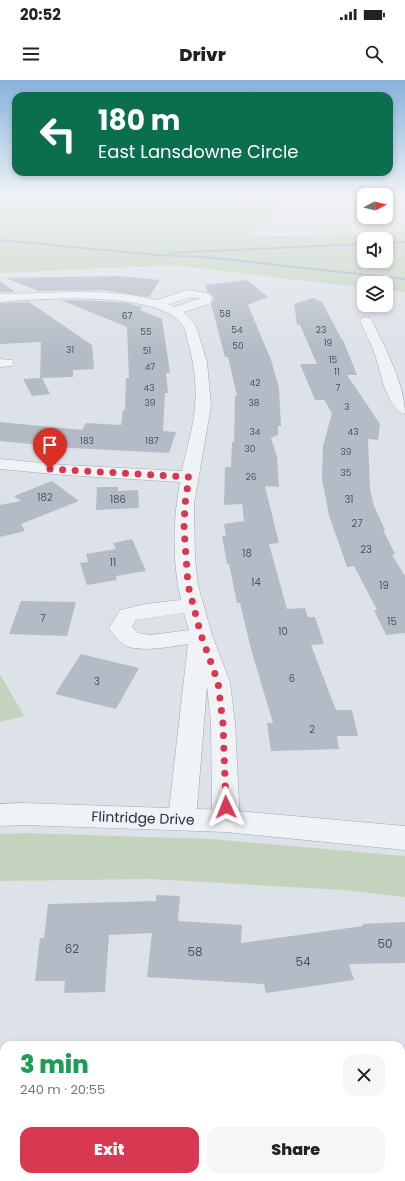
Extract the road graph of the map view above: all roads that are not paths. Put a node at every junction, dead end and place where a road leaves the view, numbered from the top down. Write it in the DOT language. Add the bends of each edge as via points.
graph roads {
  1 [pos="0,298"];
  2 [pos="167,307"];
  3 [pos="366,321"];
  4 [pos="405,409"];
  5 [pos="3,469"];
  6 [pos="189,477"];
  7 [pos="193,605"];
  8 [pos="201,635"];
  9 [pos="0,815"];
  10 [pos="182,819"];
  11 [pos="226,821"];
  12 [pos="405,838"];
  1 -- 2 [label="street" via="101,296 127,298"];
  2 -- 2 [label="street" via="205,301 207,298 204,295 187,294"];
  2 -- 6 [label="street" via="188,321 200,362 202,413"];
  3 -- 4 [label="street" via="382,354 396,398"];
  5 -- 6 [label="street"];
  6 -- 7 [label="street" via="184,528 188,585"];
  7 -- 8 [label="street"];
  7 -- 8 [label="street" via="144,610 128,615 120,628 132,640 151,642"];
  8 -- 10 [label="street"];
  8 -- 11 [label="street" via="218,682 223,724"];
  9 -- 10 [label="street, Flintridge Drive"];
  10 -- 11 [label="street, Flintridge Drive"];
  11 -- 12 [label="street, Flintridge Drive"];
}
